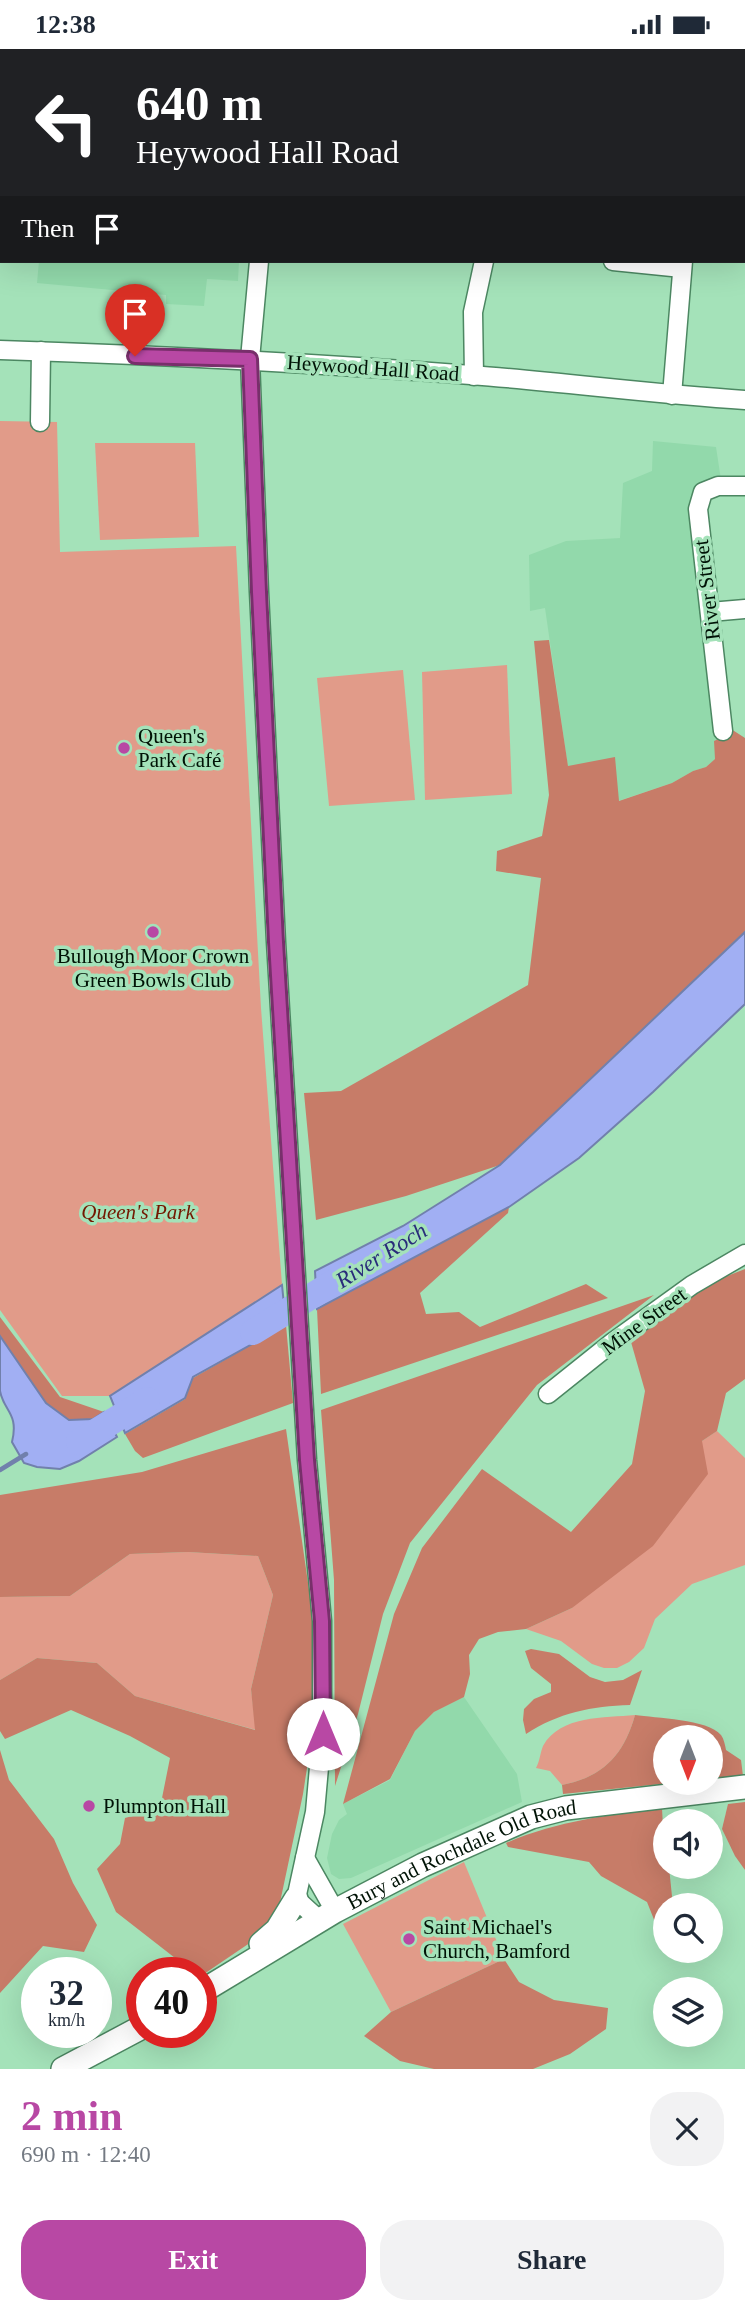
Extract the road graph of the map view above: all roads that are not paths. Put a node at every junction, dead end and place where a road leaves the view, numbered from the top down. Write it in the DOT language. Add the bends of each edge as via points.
graph roads {
  1 [pos="259,263"];
  2 [pos="484,263"];
  3 [pos="660,263"];
  4 [pos="683,264"];
  5 [pos="0,350"];
  6 [pos="41,351"];
  7 [pos="250,359"];
  8 [pos="474,376"];
  9 [pos="672,395"];
  10 [pos="745,400"];
  11 [pos="40,422"];
  12 [pos="745,486"];
  13 [pos="745,609"];
  14 [pos="709,613"];
  15 [pos="723,731"];
  16 [pos="745,1254"];
  17 [pos="548,1394"];
  18 [pos="745,1787"];
  19 [pos="305,1858"];
  20 [pos="296,1899"];
  21 [pos="327,1915"];
  22 [pos="217,1974"];
  23 [pos="217,1982"];
  24 [pos="105,2048"];
  25 [pos="106,2048"];
  26 [pos="63,2069"];
  27 [pos="76,2069"];
  1 -- 7 [label="street"];
  2 -- 8 [label="street" via="473,312"];
  3 -- 4 [label="street"];
  4 -- 9 [label="street"];
  5 -- 6 [label="street, Heywood Hall Road"];
  6 -- 7 [label="street, Heywood Hall Road"];
  6 -- 11 [label="street"];
  7 -- 8 [label="street, Heywood Hall Road"];
  7 -- 19 [label="street" via="273,879 307,1460 322,1621 323,1734"];
  8 -- 9 [label="street, Heywood Hall Road"];
  9 -- 10 [label="street, Heywood Hall Road"];
  12 -- 14 [label="street, River Street" via="718,485 703,492 698,509"];
  13 -- 14 [label="street"];
  14 -- 15 [label="street, River Street"];
  16 -- 17 [label="street, Mine Street" via="681,1293"];
  18 -- 21 [label="main road, Bury and Rochdale Old Road" via="566,1808 531,1817"];
  19 -- 20 [label="street"];
  19 -- 21 [label="street"];
  20 -- 21 [label="street"];
  20 -- 22 [label="main road" via="276,1930"];
  21 -- 23 [label="main road, Bury and Rochdale Old Road"];
  24 -- 26 [label="main road"];
  25 -- 27 [label="street"];
}
